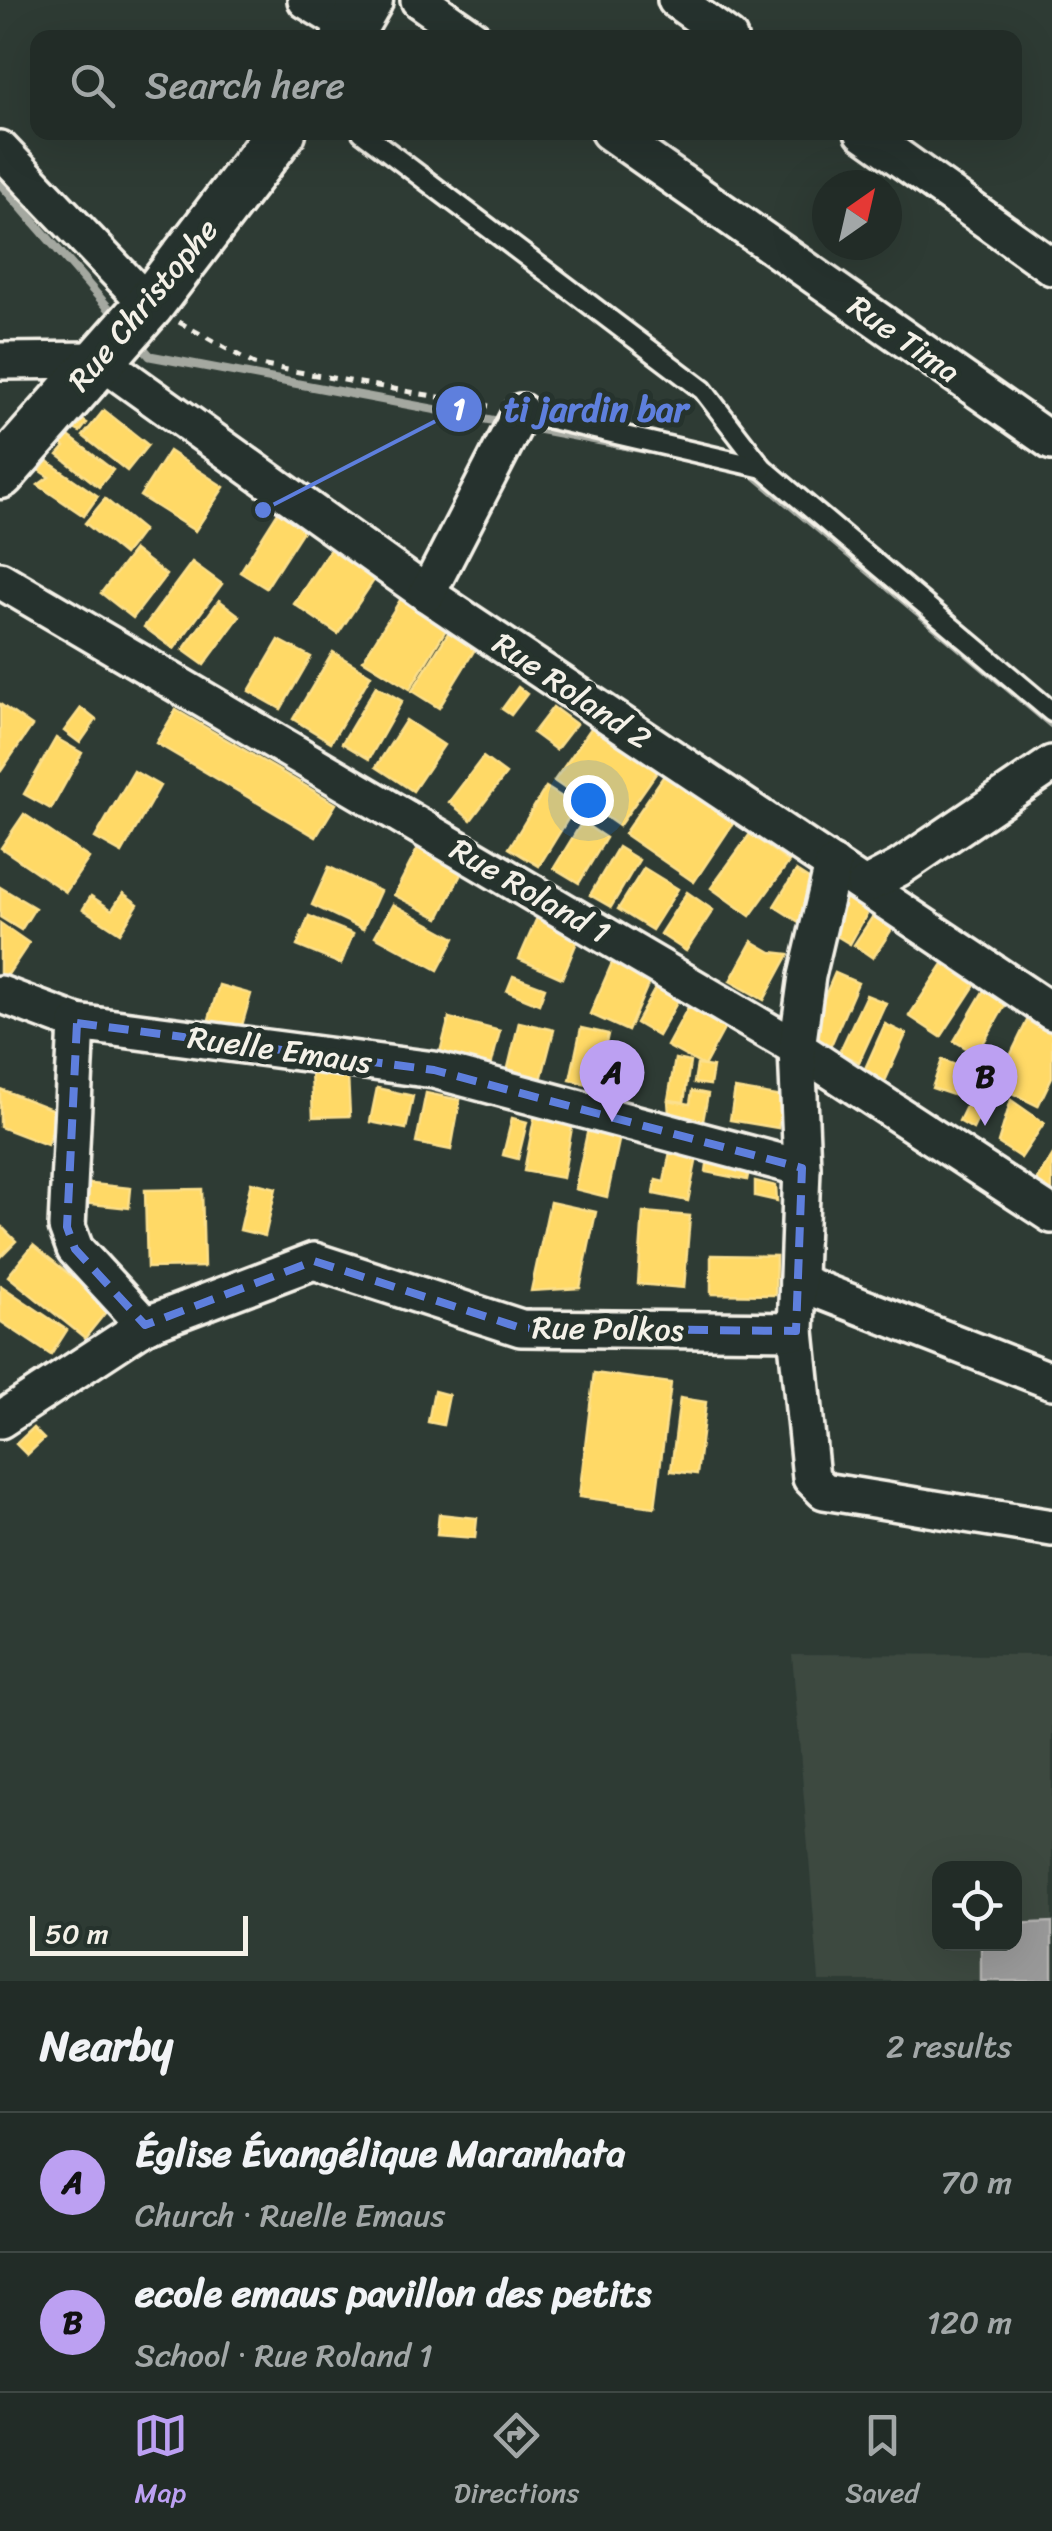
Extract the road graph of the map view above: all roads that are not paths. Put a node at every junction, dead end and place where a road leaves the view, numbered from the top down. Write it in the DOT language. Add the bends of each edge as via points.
graph roads {
  1 [pos="306,0"];
  2 [pos="420,0"];
  3 [pos="676,0"];
  4 [pos="356,22"];
  5 [pos="462,30"];
  6 [pos="718,30"];
  7 [pos="275,140"];
  8 [pos="373,140"];
  9 [pos="620,140"];
  10 [pos="874,140"];
  11 [pos="0,148"];
  12 [pos="1052,267"];
  13 [pos="150,306"];
  14 [pos="100,360"];
  15 [pos="0,361"];
  16 [pos="514,428"];
  17 [pos="1052,442"];
  18 [pos="763,468"];
  19 [pos="0,474"];
  20 [pos="0,580"];
  21 [pos="426,594"];
  22 [pos="1052,712"];
  23 [pos="1052,764"];
  24 [pos="834,864"];
  25 [pos="864,886"];
  26 [pos="0,994"];
  27 [pos="1052,1012"];
  28 [pos="77,1022"];
  29 [pos="797,1048"];
  30 [pos="802,1168"];
  31 [pos="1052,1215"];
  32 [pos="798,1282"];
  33 [pos="145,1325"];
  34 [pos="796,1332"];
  35 [pos="1052,1381"];
  36 [pos="0,1420"];
  37 [pos="1049,1522"];
  1 -- 4 [label="street"];
  2 -- 5 [label="street"];
  3 -- 6 [label="street"];
  7 -- 13 [label="street, Rue Christophe"];
  8 -- 18 [label="lane" via="703,390"];
  9 -- 17 [label="street, Rue Tima"];
  10 -- 12 [label="street"];
  11 -- 13 [label="street"];
  13 -- 14 [label="street, Rue Christophe"];
  14 -- 15 [label="street"];
  14 -- 19 [label="street, Rue Christophe"];
  14 -- 21 [label="street, Rue Roland 2"];
  16 -- 18 [label="lane"];
  16 -- 21 [label="street"];
  18 -- 22 [label="lane"];
  20 -- 29 [label="street, Rue Roland 1"];
  21 -- 24 [label="street, Rue Roland 2"];
  23 -- 25 [label="street"];
  24 -- 25 [label="street, Rue Roland 2"];
  24 -- 29 [label="street" via="806,976"];
  25 -- 27 [label="street, Rue Roland 2"];
  26 -- 28 [label="street, Ruelle Emaus"];
  28 -- 30 [label="street, Ruelle Emaus" via="434,1070"];
  28 -- 33 [label="street" via="67,1226 75,1249"];
  29 -- 30 [label="street"];
  29 -- 31 [label="street, Rue Roland 1"];
  30 -- 32 [label="street"];
  32 -- 34 [label="street"];
  32 -- 35 [label="street"];
  33 -- 34 [label="street, Rue Polkos" via="314,1261 521,1328"];
  33 -- 36 [label="street, Rue Polkos"];
  34 -- 37 [label="street" via="816,1485"];
}
